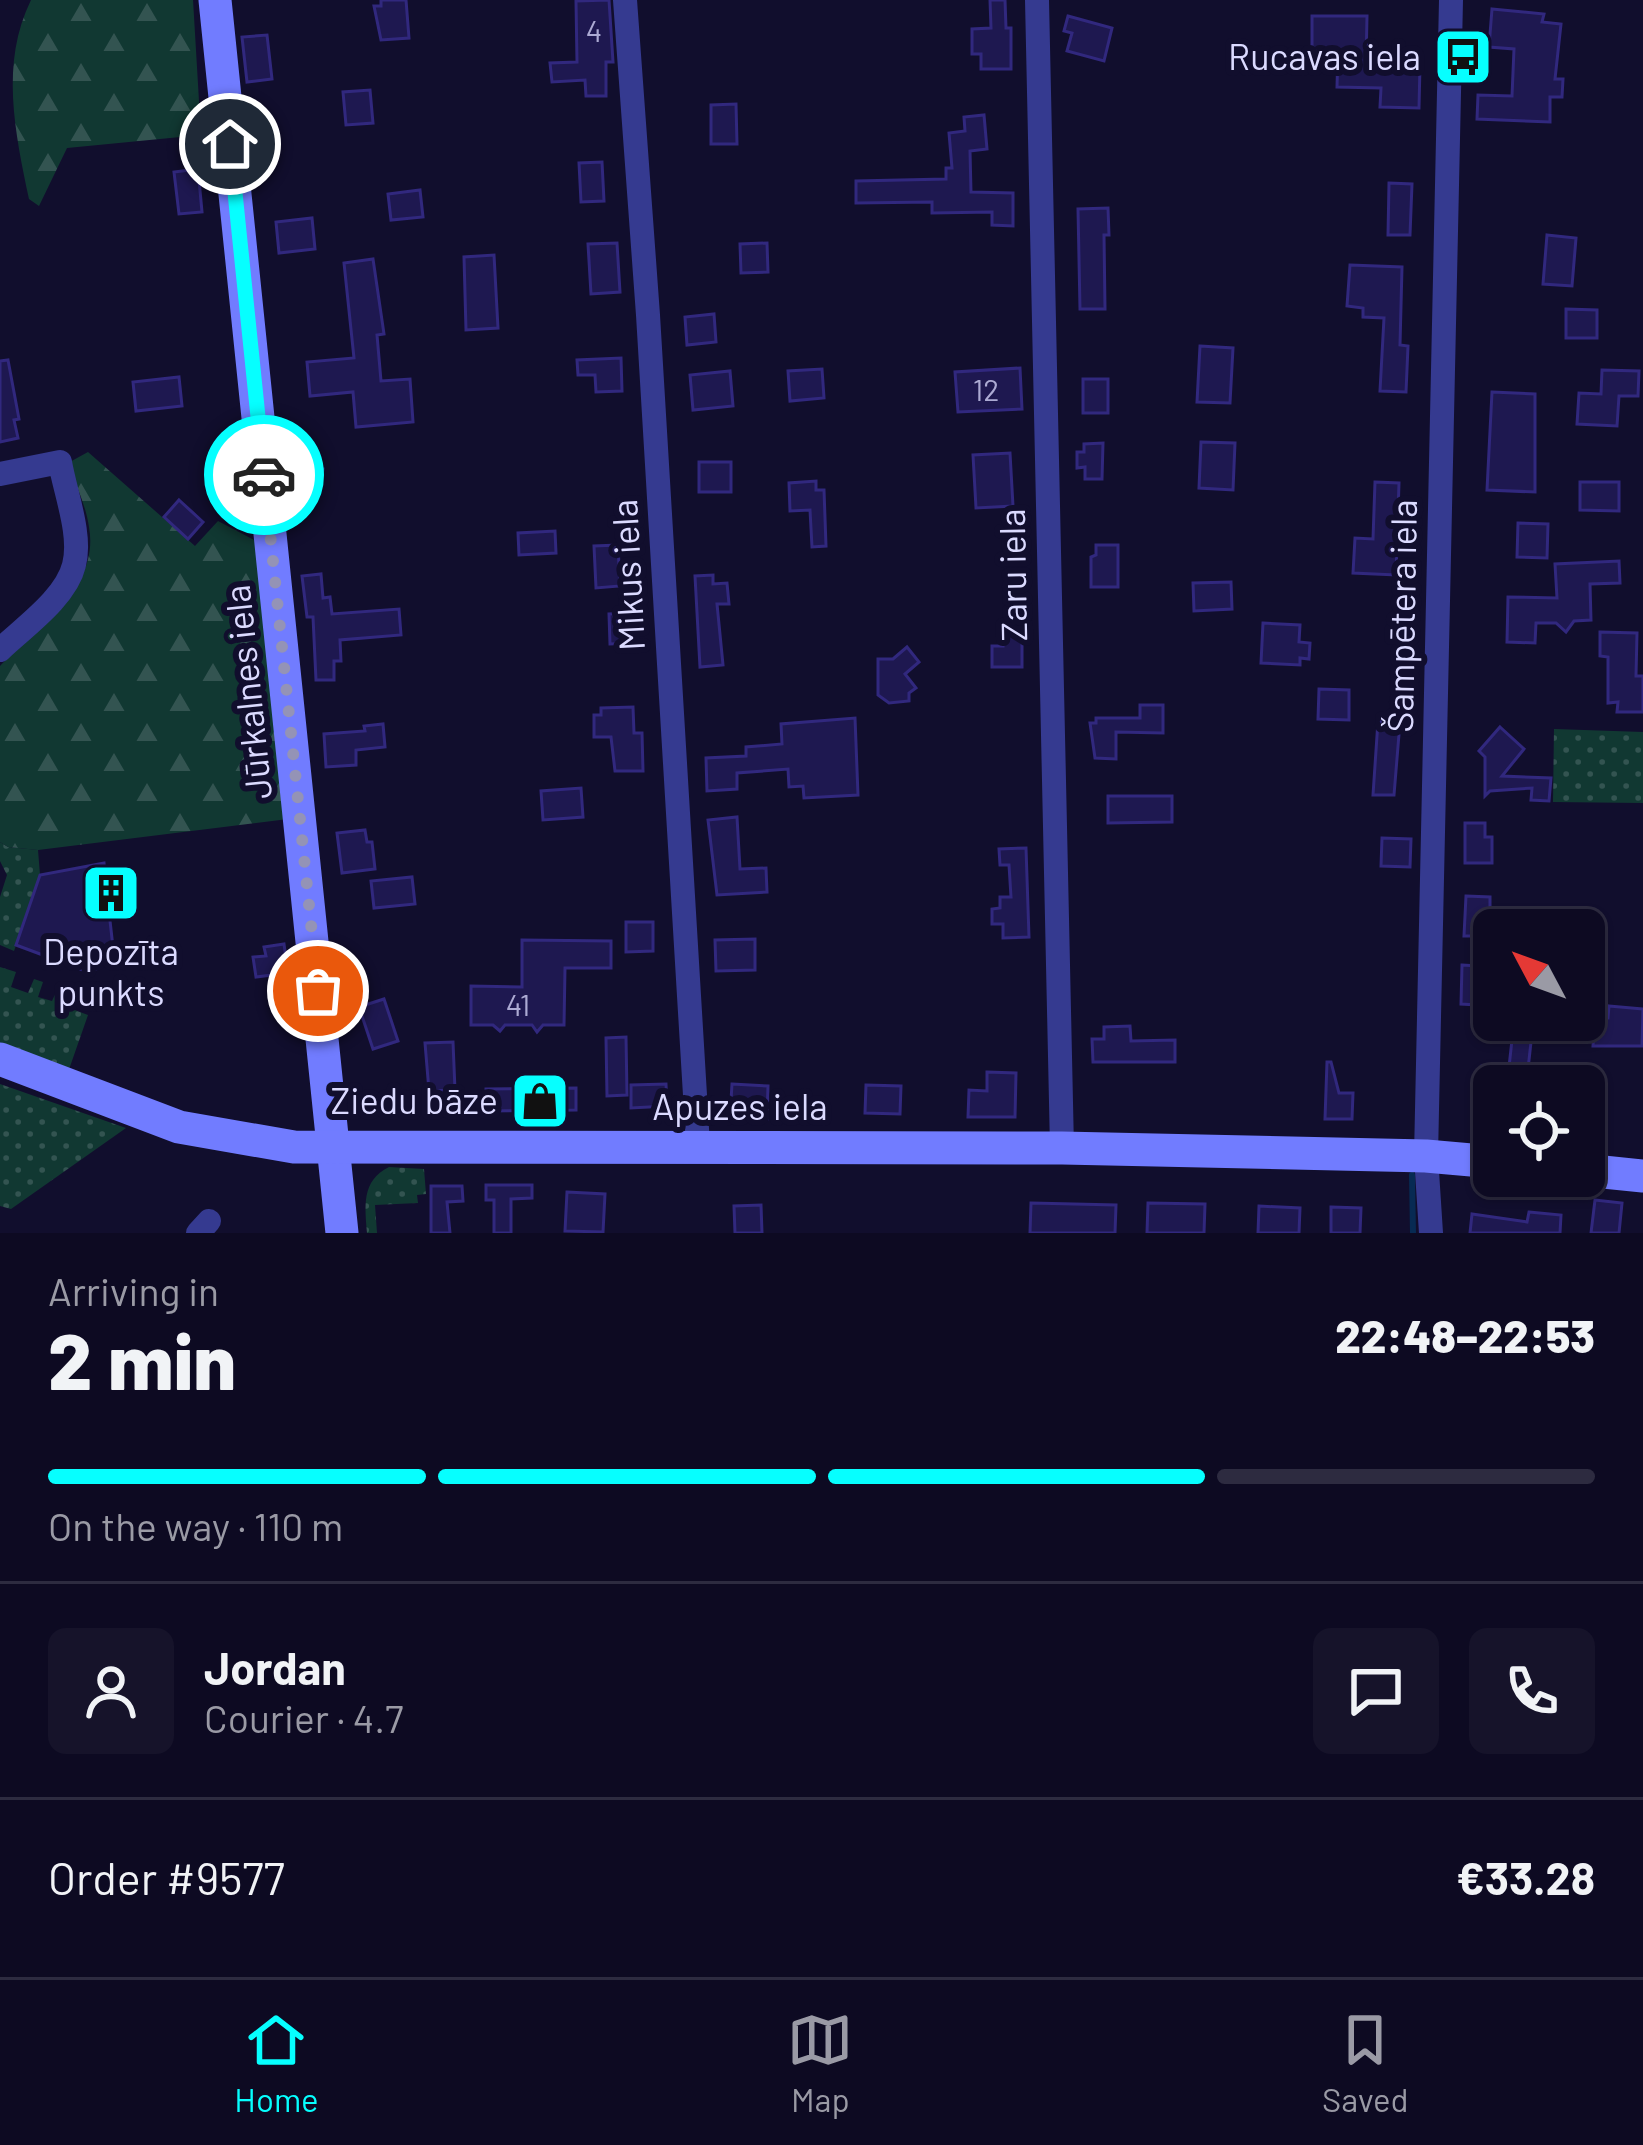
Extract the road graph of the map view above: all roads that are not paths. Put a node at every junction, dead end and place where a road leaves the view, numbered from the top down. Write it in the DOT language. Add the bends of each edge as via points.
graph roads {
  1 [pos="215,0"];
  2 [pos="625,0"];
  3 [pos="1037,0"];
  4 [pos="1451,0"];
  5 [pos="0,474"];
  6 [pos="0,650"];
  7 [pos="0,1059"];
  8 [pos="698,1145"];
  9 [pos="1062,1148"];
  10 [pos="333,1149"];
  11 [pos="1426,1156"];
  12 [pos="1473,1160"];
  13 [pos="1605,1172"];
  14 [pos="1643,1176"];
  15 [pos="342,1233"];
  16 [pos="1431,1233"];
  1 -- 10 [label="street, Jūrkalnes iela"];
  2 -- 8 [label="street, Mikus iela"];
  3 -- 9 [label="street, Zaru iela"];
  4 -- 11 [label="street, Šampētera iela"];
  5 -- 6 [label="street" via="60,462 76,550 56,596"];
  7 -- 10 [label="street, Apuzes iela" via="179,1127"];
  8 -- 9 [label="street, Apuzes iela"];
  8 -- 10 [label="street, Apuzes iela"];
  9 -- 11 [label="street, Apuzes iela"];
  10 -- 15 [label="street, Jūrkalnes iela"];
  11 -- 12 [label="street, Apuzes iela"];
  11 -- 16 [label="street, Šampētera iela"];
  13 -- 14 [label="street"];
}
